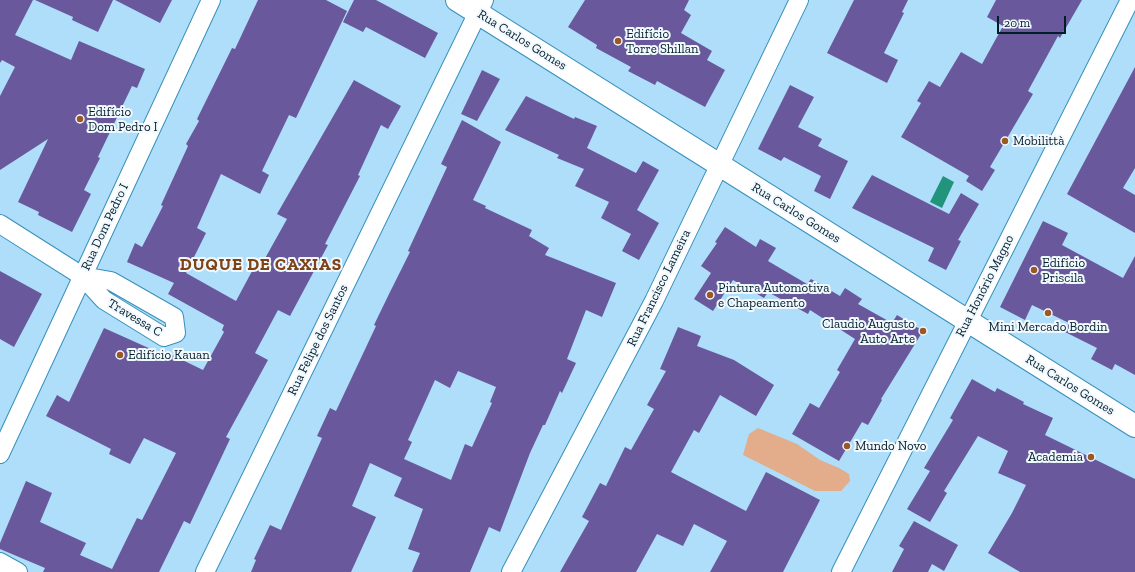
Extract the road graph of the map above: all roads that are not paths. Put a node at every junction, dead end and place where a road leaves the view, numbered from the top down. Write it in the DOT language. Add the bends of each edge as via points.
graph roads {
  1 [pos="211,0"];
  2 [pos="457,0"];
  3 [pos="799,0"];
  4 [pos="1130,0"];
  5 [pos="481,6"];
  6 [pos="720,165"];
  7 [pos="0,224"];
  8 [pos="82,276"];
  9 [pos="967,321"];
  10 [pos="1135,426"];
  11 [pos="0,454"];
  12 [pos="0,562"];
  13 [pos="18,572"];
  14 [pos="205,572"];
  15 [pos="511,572"];
  16 [pos="841,572"];
  1 -- 8 [label="street, Rua Dom Pedro I"];
  2 -- 5 [label="street, Rua Carlos Gomes"];
  3 -- 6 [label="street, Rua Francisco Lameira"];
  4 -- 9 [label="street, Rua Honório Magno"];
  5 -- 6 [label="street, Rua Carlos Gomes"];
  5 -- 14 [label="street, Rua Felipe dos Santos"];
  6 -- 9 [label="street, Rua Carlos Gomes"];
  6 -- 15 [label="street, Rua Francisco Lameira" via="654,301"];
  7 -- 8 [label="street, Travessa C"];
  8 -- 8 [label="street, Travessa C" via="111,281 174,317 176,333 164,337 104,300"];
  8 -- 11 [label="street, Rua Dom Pedro I"];
  9 -- 10 [label="street, Rua Carlos Gomes"];
  9 -- 16 [label="street, Rua Honório Magno"];
  12 -- 13 [label="street"];
}
